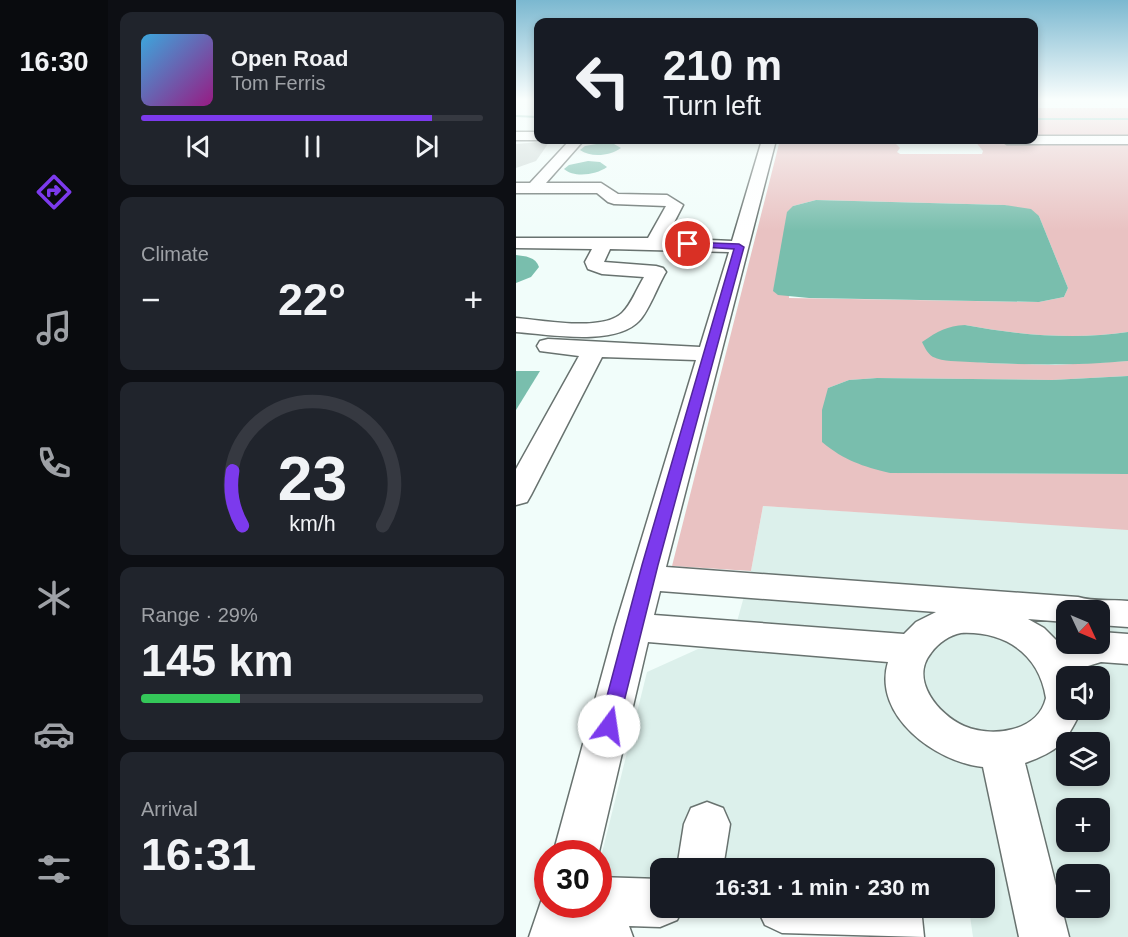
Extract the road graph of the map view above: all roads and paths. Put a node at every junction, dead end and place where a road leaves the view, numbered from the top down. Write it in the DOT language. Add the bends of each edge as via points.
graph roads {
  1 [pos="573,144"];
  2 [pos="768,144"];
  3 [pos="516,188"];
  4 [pos="534,188"];
  5 [pos="516,243"];
  6 [pos="654,244"];
  7 [pos="603,245"];
  8 [pos="739,247"];
  9 [pos="516,325"];
  10 [pos="516,343"];
  11 [pos="594,350"];
  12 [pos="709,354"];
  13 [pos="516,495"];
  14 [pos="646,578"];
  15 [pos="1056,610"];
  16 [pos="986,611"];
  17 [pos="1110,613"];
  18 [pos="1128,614"];
  19 [pos="633,627"];
  20 [pos="911,649"];
  21 [pos="1128,649"];
  22 [pos="1054,662"];
  23 [pos="1001,751"];
  24 [pos="707,824"];
  25 [pos="580,840"];
  26 [pos="702,858"];
  27 [pos="612,901"];
  28 [pos="650,903"];
  29 [pos="898,918"];
  30 [pos="557,926"];
  31 [pos="608,937"];
  32 [pos="899,937"];
  33 [pos="1044,937"];
  1 -- 4 [label="street"];
  2 -- 8 [label="street"];
  3 -- 4 [label="street"];
  4 -- 6 [label="street" via="600,188 614,199 667,200 675,205"];
  5 -- 7 [label="street"];
  6 -- 7 [label="street"];
  6 -- 8 [label="street"];
  7 -- 9 [label="street" via="595,265 656,272 631,317 602,329"];
  8 -- 12 [label="street"];
  10 -- 11 [label="street"];
  11 -- 12 [label="street"];
  11 -- 13 [label="street"];
  12 -- 14 [label="street"];
  14 -- 16 [label="street"];
  14 -- 19 [label="street"];
  15 -- 16 [label="street"];
  16 -- 20 [label="street" via="929,630"];
  16 -- 22 [label="street" via="1042,646"];
  17 -- 18 [label="street"];
  19 -- 20 [label="street"];
  19 -- 25 [label="street"];
  20 -- 23 [label="street" via="904,674 912,702 933,727 964,745"];
  21 -- 22 [label="street" via="1101,647"];
  22 -- 23 [label="street" via="1066,698 1056,724 1033,743"];
  23 -- 33 [label="street"];
  24 -- 26 [label="street"];
  27 -- 28 [label="street"];
  29 -- 32 [label="street"];
  30 -- 31 [label="street"];
}
